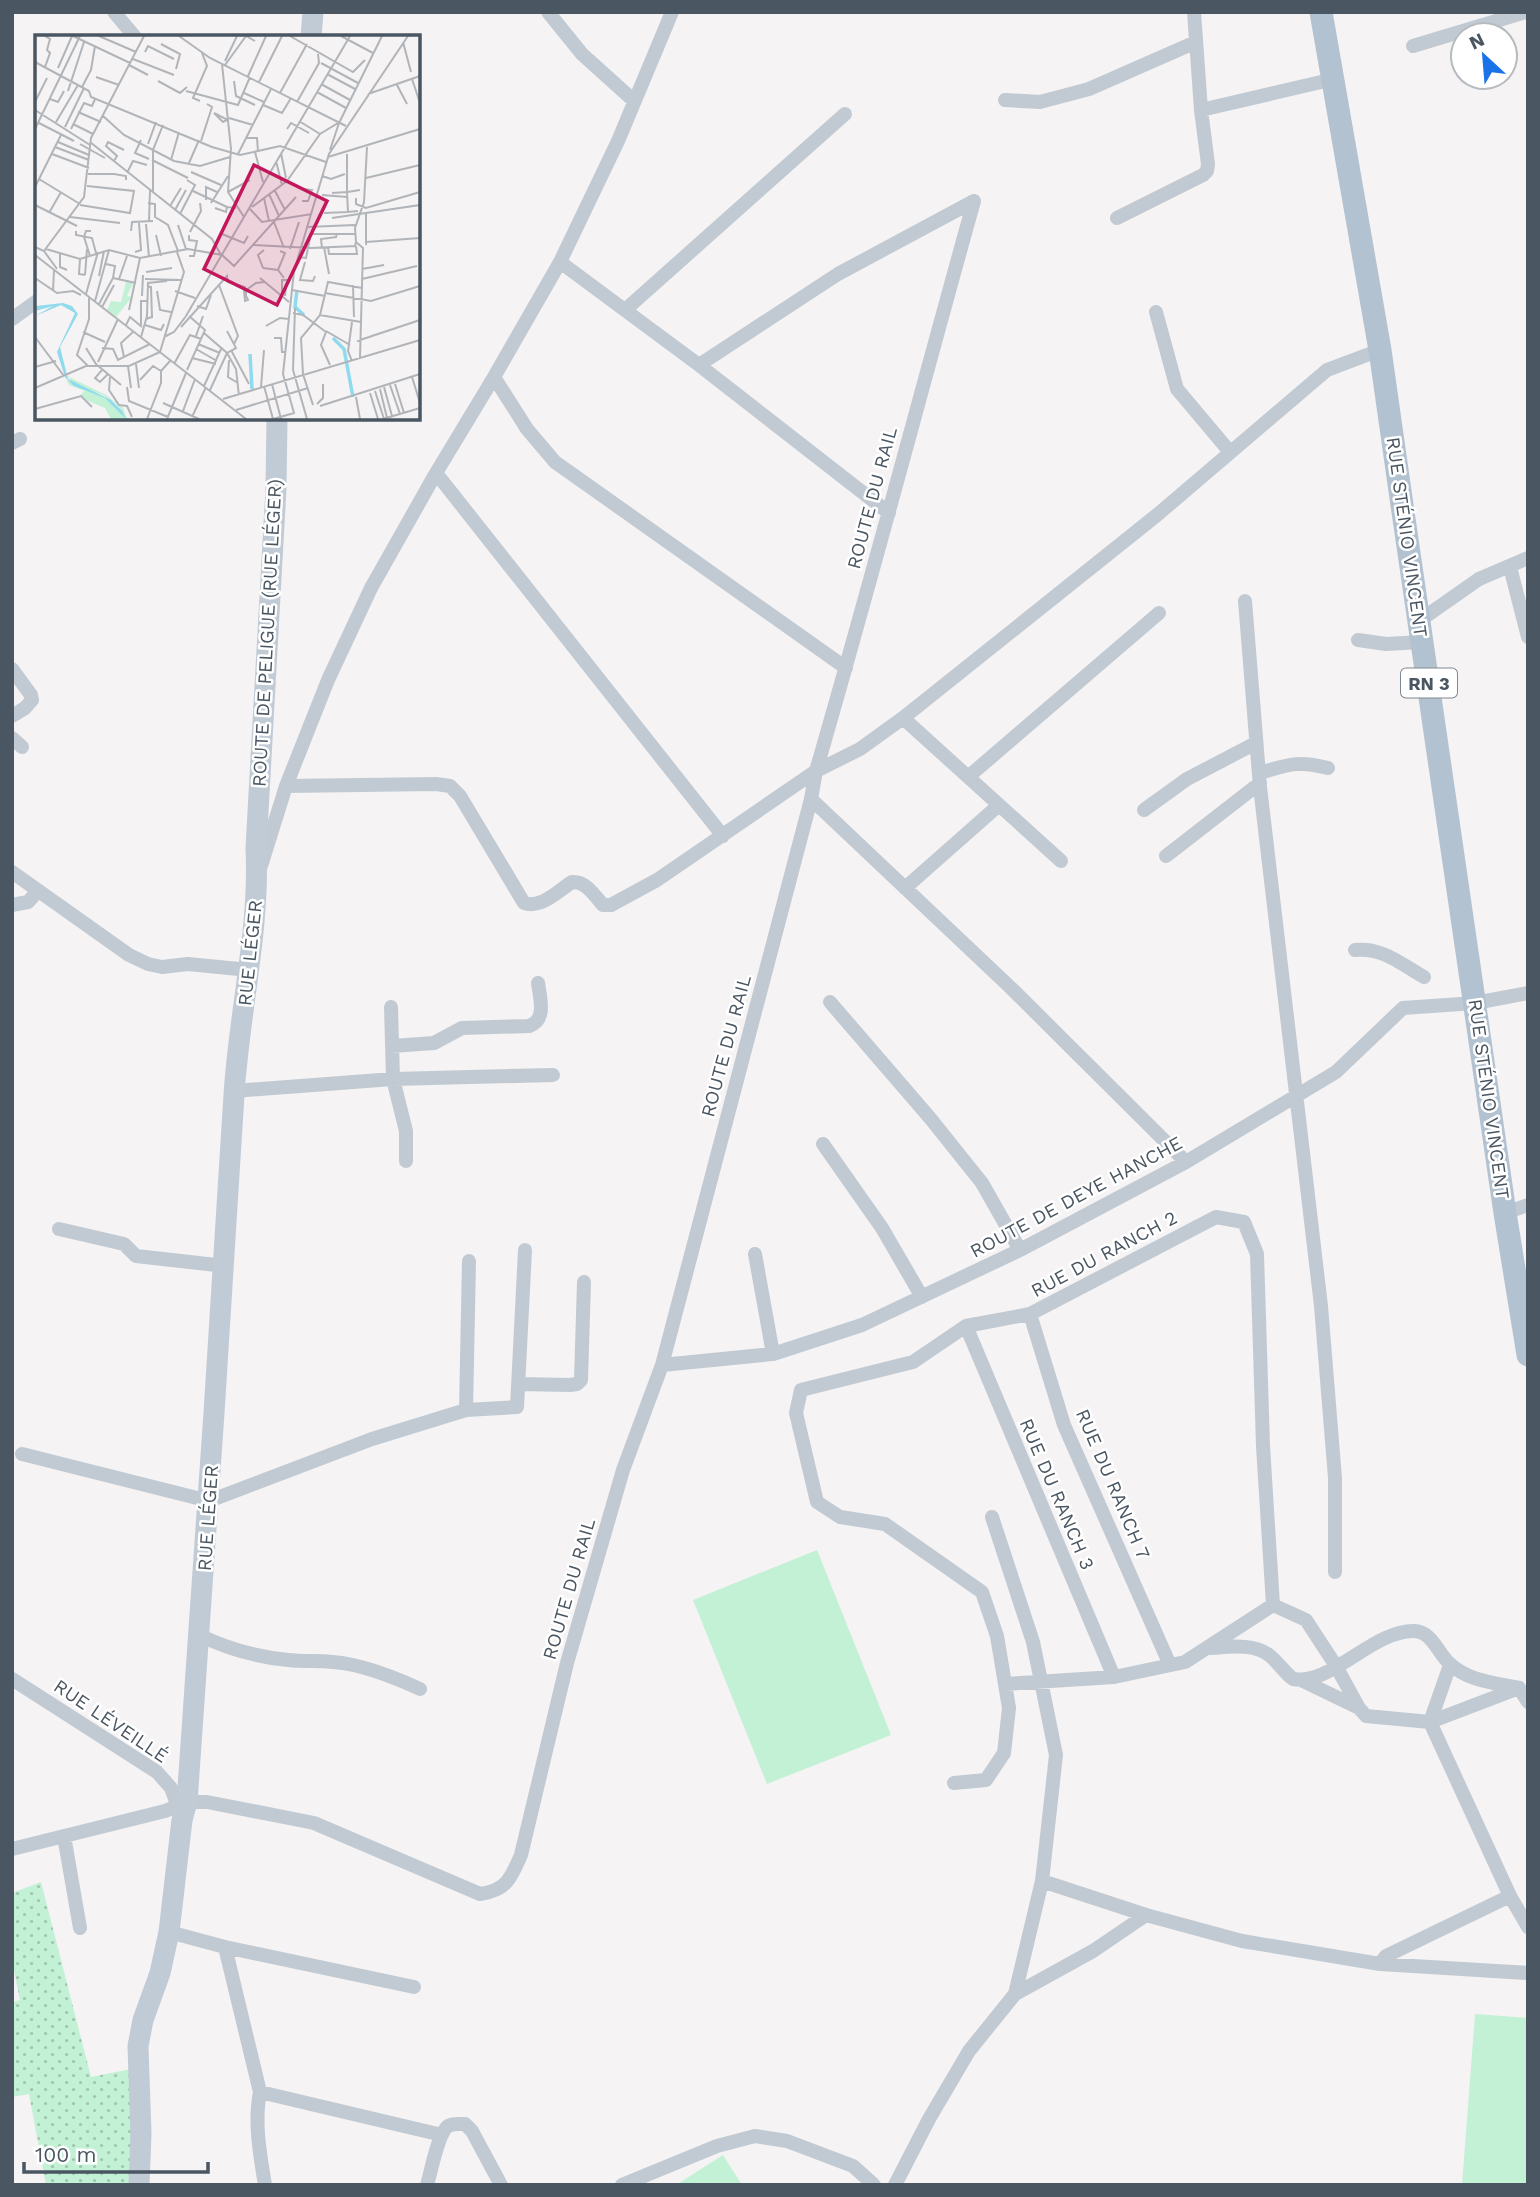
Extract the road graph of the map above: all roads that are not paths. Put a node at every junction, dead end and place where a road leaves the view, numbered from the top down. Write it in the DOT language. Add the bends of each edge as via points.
graph roads {
  1 [pos="114,12"];
  2 [pos="313,12"];
  3 [pos="548,12"];
  4 [pos="672,12"];
  5 [pos="1194,12"];
  6 [pos="1321,12"];
  7 [pos="1526,12"];
  8 [pos="133,35"];
  9 [pos="311,35"];
  10 [pos="1196,42"];
  11 [pos="1413,46"];
  12 [pos="1334,79"];
  13 [pos="634,100"];
  14 [pos="1005,100"];
  15 [pos="1201,110"];
  16 [pos="845,114"];
  17 [pos="1117,218"];
  18 [pos="560,262"];
  19 [pos="35,302"];
  20 [pos="625,310"];
  21 [pos="1156,312"];
  22 [pos="12,319"];
  23 [pos="1380,349"];
  24 [pos="699,365"];
  25 [pos="494,377"];
  26 [pos="277,420"];
  27 [pos="1230,452"];
  28 [pos="436,473"];
  29 [pos="889,513"];
  30 [pos="1528,558"];
  31 [pos="1510,567"];
  32 [pos="1245,601"];
  33 [pos="1159,613"];
  34 [pos="1421,631"];
  35 [pos="1528,637"];
  36 [pos="1358,640"];
  37 [pos="846,668"];
  38 [pos="12,669"];
  39 [pos="12,716"];
  40 [pos="903,718"];
  41 [pos="1256,743"];
  42 [pos="1328,768"];
  43 [pos="816,771"];
  44 [pos="968,777"];
  45 [pos="1259,778"];
  46 [pos="286,786"];
  47 [pos="811,799"];
  48 [pos="999,805"];
  49 [pos="1144,810"];
  50 [pos="723,836"];
  51 [pos="256,848"];
  52 [pos="1166,856"];
  53 [pos="1061,861"];
  54 [pos="12,872"];
  55 [pos="257,877"];
  56 [pos="905,888"];
  57 [pos="38,891"];
  58 [pos="12,905"];
  59 [pos="1355,950"];
  60 [pos="249,970"];
  61 [pos="1424,977"];
  62 [pos="538,983"];
  63 [pos="1528,993"];
  64 [pos="830,1002"];
  65 [pos="1475,1003"];
  66 [pos="391,1007"];
  67 [pos="392,1046"];
  68 [pos="553,1075"];
  69 [pos="393,1079"];
  70 [pos="234,1091"];
  71 [pos="1297,1097"];
  72 [pos="823,1144"];
  73 [pos="406,1161"];
  74 [pos="1186,1162"];
  75 [pos="1528,1205"];
  76 [pos="1505,1213"];
  77 [pos="59,1229"];
  78 [pos="525,1250"];
  79 [pos="1020,1250"];
  80 [pos="755,1254"];
  81 [pos="469,1261"];
  82 [pos="225,1266"];
  83 [pos="584,1282"];
  84 [pos="922,1297"];
  85 [pos="1030,1314"];
  86 [pos="965,1326"];
  87 [pos="773,1354"];
  88 [pos="1528,1355"];
  89 [pos="663,1365"];
  90 [pos="519,1384"];
  91 [pos="466,1410"];
  92 [pos="22,1454"];
  93 [pos="209,1501"];
  94 [pos="992,1517"];
  95 [pos="1335,1572"];
  96 [pos="1273,1605"];
  97 [pos="199,1635"];
  98 [pos="1207,1648"];
  99 [pos="1170,1665"];
  100 [pos="1450,1665"];
  101 [pos="1336,1666"];
  102 [pos="1115,1677"];
  103 [pos="12,1679"];
  104 [pos="1301,1680"];
  105 [pos="1041,1681"];
  106 [pos="1005,1684"];
  107 [pos="1519,1688"];
  108 [pos="420,1689"];
  109 [pos="1528,1702"];
  110 [pos="1359,1708"];
  111 [pos="1430,1722"];
  112 [pos="954,1783"];
  113 [pos="182,1803"];
  114 [pos="64,1836"];
  115 [pos="12,1849"];
  116 [pos="1042,1881"];
  117 [pos="1510,1896"];
  118 [pos="1146,1915"];
  119 [pos="1528,1927"];
  120 [pos="80,1928"];
  121 [pos="169,1933"];
  122 [pos="225,1947"];
  123 [pos="1380,1964"];
  124 [pos="1528,1973"];
  125 [pos="414,1987"];
  126 [pos="1015,1994"];
  127 [pos="260,2092"];
  128 [pos="442,2135"];
  129 [pos="139,2185"];
  130 [pos="265,2185"];
  131 [pos="427,2185"];
  132 [pos="501,2185"];
  133 [pos="622,2185"];
  134 [pos="874,2185"];
  135 [pos="895,2185"];
  1 -- 8 [label="street"];
  2 -- 9 [label="street"];
  3 -- 13 [label="street" via="582,54"];
  4 -- 13 [label="street"];
  5 -- 10 [label="street"];
  6 -- 12 [label="main road, RUE STÉNIO VINCENT / RN 3"];
  7 -- 11 [label="street"];
  10 -- 14 [label="street" via="1089,89 1040,102"];
  10 -- 15 [label="street"];
  12 -- 15 [label="street"];
  12 -- 23 [label="main road, RUE STÉNIO VINCENT / RN 3"];
  13 -- 18 [label="street"];
  15 -- 17 [label="street" via="1207,171"];
  16 -- 20 [label="street"];
  18 -- 20 [label="street"];
  18 -- 25 [label="street"];
  19 -- 22 [label="street"];
  20 -- 24 [label="street"];
  21 -- 27 [label="street" via="1177,389"];
  23 -- 27 [label="street" via="1326,370"];
  23 -- 34 [label="main road, RUE STÉNIO VINCENT / RN 3"];
  24 -- 29 [label="street"];
  24 -- 29 [label="street, ROUTE DU RAIL" via="838,274 974,201"];
  25 -- 28 [label="street"];
  25 -- 37 [label="street" via="527,429 555,462"];
  26 -- 51 [label="street, ROUTE DE PELIGUE (RUE LÉGER)"];
  27 -- 40 [label="street"];
  28 -- 46 [label="street" via="371,588"];
  28 -- 50 [label="street"];
  29 -- 37 [label="street, ROUTE DU RAIL"];
  30 -- 31 [label="street"];
  31 -- 34 [label="street" via="1479,579"];
  31 -- 35 [label="street"];
  32 -- 41 [label="street"];
  33 -- 44 [label="street"];
  34 -- 36 [label="street" via="1386,644"];
  34 -- 65 [label="main road, RUE STÉNIO VINCENT / RN 3"];
  37 -- 43 [label="street, ROUTE DU RAIL"];
  38 -- 39 [label="street" via="32,700"];
  40 -- 43 [label="street" via="860,749"];
  40 -- 44 [label="street"];
  41 -- 45 [label="street"];
  41 -- 49 [label="street" via="1186,779"];
  42 -- 45 [label="street" via="1297,763"];
  43 -- 47 [label="street, ROUTE DU RAIL"];
  43 -- 50 [label="street"];
  44 -- 48 [label="street"];
  45 -- 52 [label="street"];
  45 -- 71 [label="street"];
  46 -- 50 [label="street" via="450,786 519,898 528,905 576,881 603,905 611,905"];
  46 -- 55 [label="street"];
  47 -- 56 [label="street"];
  47 -- 89 [label="street, ROUTE DU RAIL"];
  48 -- 53 [label="street"];
  48 -- 56 [label="street"];
  51 -- 55 [label="street, RUE LÉGER"];
  54 -- 57 [label="street"];
  55 -- 60 [label="street, RUE LÉGER"];
  56 -- 74 [label="street"];
  57 -- 58 [label="street" via="28,902"];
  57 -- 60 [label="street" via="148,964"];
  59 -- 61 [label="street" via="1382,952"];
  60 -- 70 [label="street, RUE LÉGER"];
  62 -- 67 [label="street" via="541,1005 535,1024 462,1028 434,1043"];
  63 -- 65 [label="street, ROUTE DE DEYE HANCHE"];
  64 -- 79 [label="street" via="982,1183"];
  65 -- 71 [label="street, ROUTE DE DEYE HANCHE" via="1403,1008 1336,1072"];
  65 -- 76 [label="main road, RUE STÉNIO VINCENT / RN 3"];
  66 -- 67 [label="street"];
  67 -- 69 [label="street"];
  68 -- 69 [label="street"];
  69 -- 70 [label="street"];
  69 -- 73 [label="street" via="406,1131"];
  70 -- 82 [label="street, RUE LÉGER"];
  71 -- 74 [label="street, ROUTE DE DEYE HANCHE"];
  71 -- 95 [label="street" via="1334,1465"];
  72 -- 84 [label="street"];
  74 -- 79 [label="street, ROUTE DE DEYE HANCHE"];
  75 -- 76 [label="street"];
  76 -- 88 [label="main road, RUE STÉNIO VINCENT / RN 3"];
  77 -- 82 [label="street" via="124,1244 136,1256"];
  78 -- 90 [label="street"];
  79 -- 84 [label="street, ROUTE DE DEYE HANCHE"];
  80 -- 87 [label="street"];
  81 -- 91 [label="street"];
  82 -- 93 [label="street, RUE LÉGER"];
  83 -- 90 [label="street" via="581,1380 570,1385"];
  84 -- 87 [label="street, ROUTE DE DEYE HANCHE" via="862,1325"];
  85 -- 86 [label="street, RUE DU RANCH 2"];
  85 -- 96 [label="street, RUE DU RANCH 2" via="1216,1217 1244,1222 1256,1254"];
  85 -- 99 [label="street, RUE DU RANCH 7" via="1064,1425"];
  86 -- 102 [label="street, RUE DU RANCH 3"];
  86 -- 106 [label="street, RUE DU RANCH 2" via="913,1362 800,1390 796,1413 817,1502 840,1517 884,1524 982,1592 997,1636"];
  87 -- 89 [label="street, ROUTE DE DEYE HANCHE"];
  89 -- 113 [label="street, ROUTE DU RAIL" via="623,1470 567,1663 521,1855 512,1877 497,1891 480,1894 314,1823 207,1802"];
  90 -- 91 [label="street" via="517,1407"];
  91 -- 93 [label="street" via="372,1439"];
  92 -- 93 [label="street"];
  93 -- 97 [label="street, RUE LÉGER"];
  94 -- 105 [label="street"];
  96 -- 98 [label="street"];
  96 -- 101 [label="street" via="1306,1620"];
  97 -- 108 [label="street" via="248,1654 345,1663 385,1673"];
  97 -- 113 [label="street, RUE LÉGER"];
  98 -- 99 [label="street" via="1185,1662"];
  98 -- 104 [label="street" via="1243,1646 1267,1653 1293,1679"];
  99 -- 102 [label="street"];
  100 -- 101 [label="street" via="1427,1635 1418,1631 1387,1638"];
  100 -- 107 [label="street" via="1479,1680"];
  100 -- 111 [label="street"];
  101 -- 104 [label="street"];
  101 -- 110 [label="street"];
  102 -- 105 [label="street"];
  103 -- 113 [label="street, RUE LÉVEILLÉ" via="158,1772"];
  104 -- 110 [label="street"];
  105 -- 106 [label="street"];
  105 -- 116 [label="street" via="1056,1755"];
  106 -- 112 [label="street" via="1009,1709 1004,1753 986,1780"];
  107 -- 109 [label="street"];
  107 -- 111 [label="street"];
  110 -- 111 [label="street" via="1366,1716"];
  111 -- 117 [label="street"];
  113 -- 114 [label="street"];
  113 -- 121 [label="street, RUE LÉGER"];
  114 -- 115 [label="street"];
  114 -- 120 [label="street"];
  116 -- 118 [label="street"];
  116 -- 126 [label="street"];
  117 -- 119 [label="street"];
  117 -- 123 [label="street" via="1385,1956"];
  118 -- 123 [label="street" via="1242,1941"];
  118 -- 126 [label="street"];
  121 -- 122 [label="street"];
  121 -- 129 [label="street, RUE LÉGER" via="138,2046"];
  122 -- 125 [label="street"];
  122 -- 127 [label="street"];
  123 -- 124 [label="street"];
  126 -- 135 [label="street" via="969,2051"];
  127 -- 128 [label="street"];
  127 -- 130 [label="street" via="260,2158"];
  128 -- 131 [label="street"];
  128 -- 132 [label="street" via="447,2127 465,2124"];
  133 -- 134 [label="street" via="717,2146 755,2136 787,2141 853,2165"];
}
